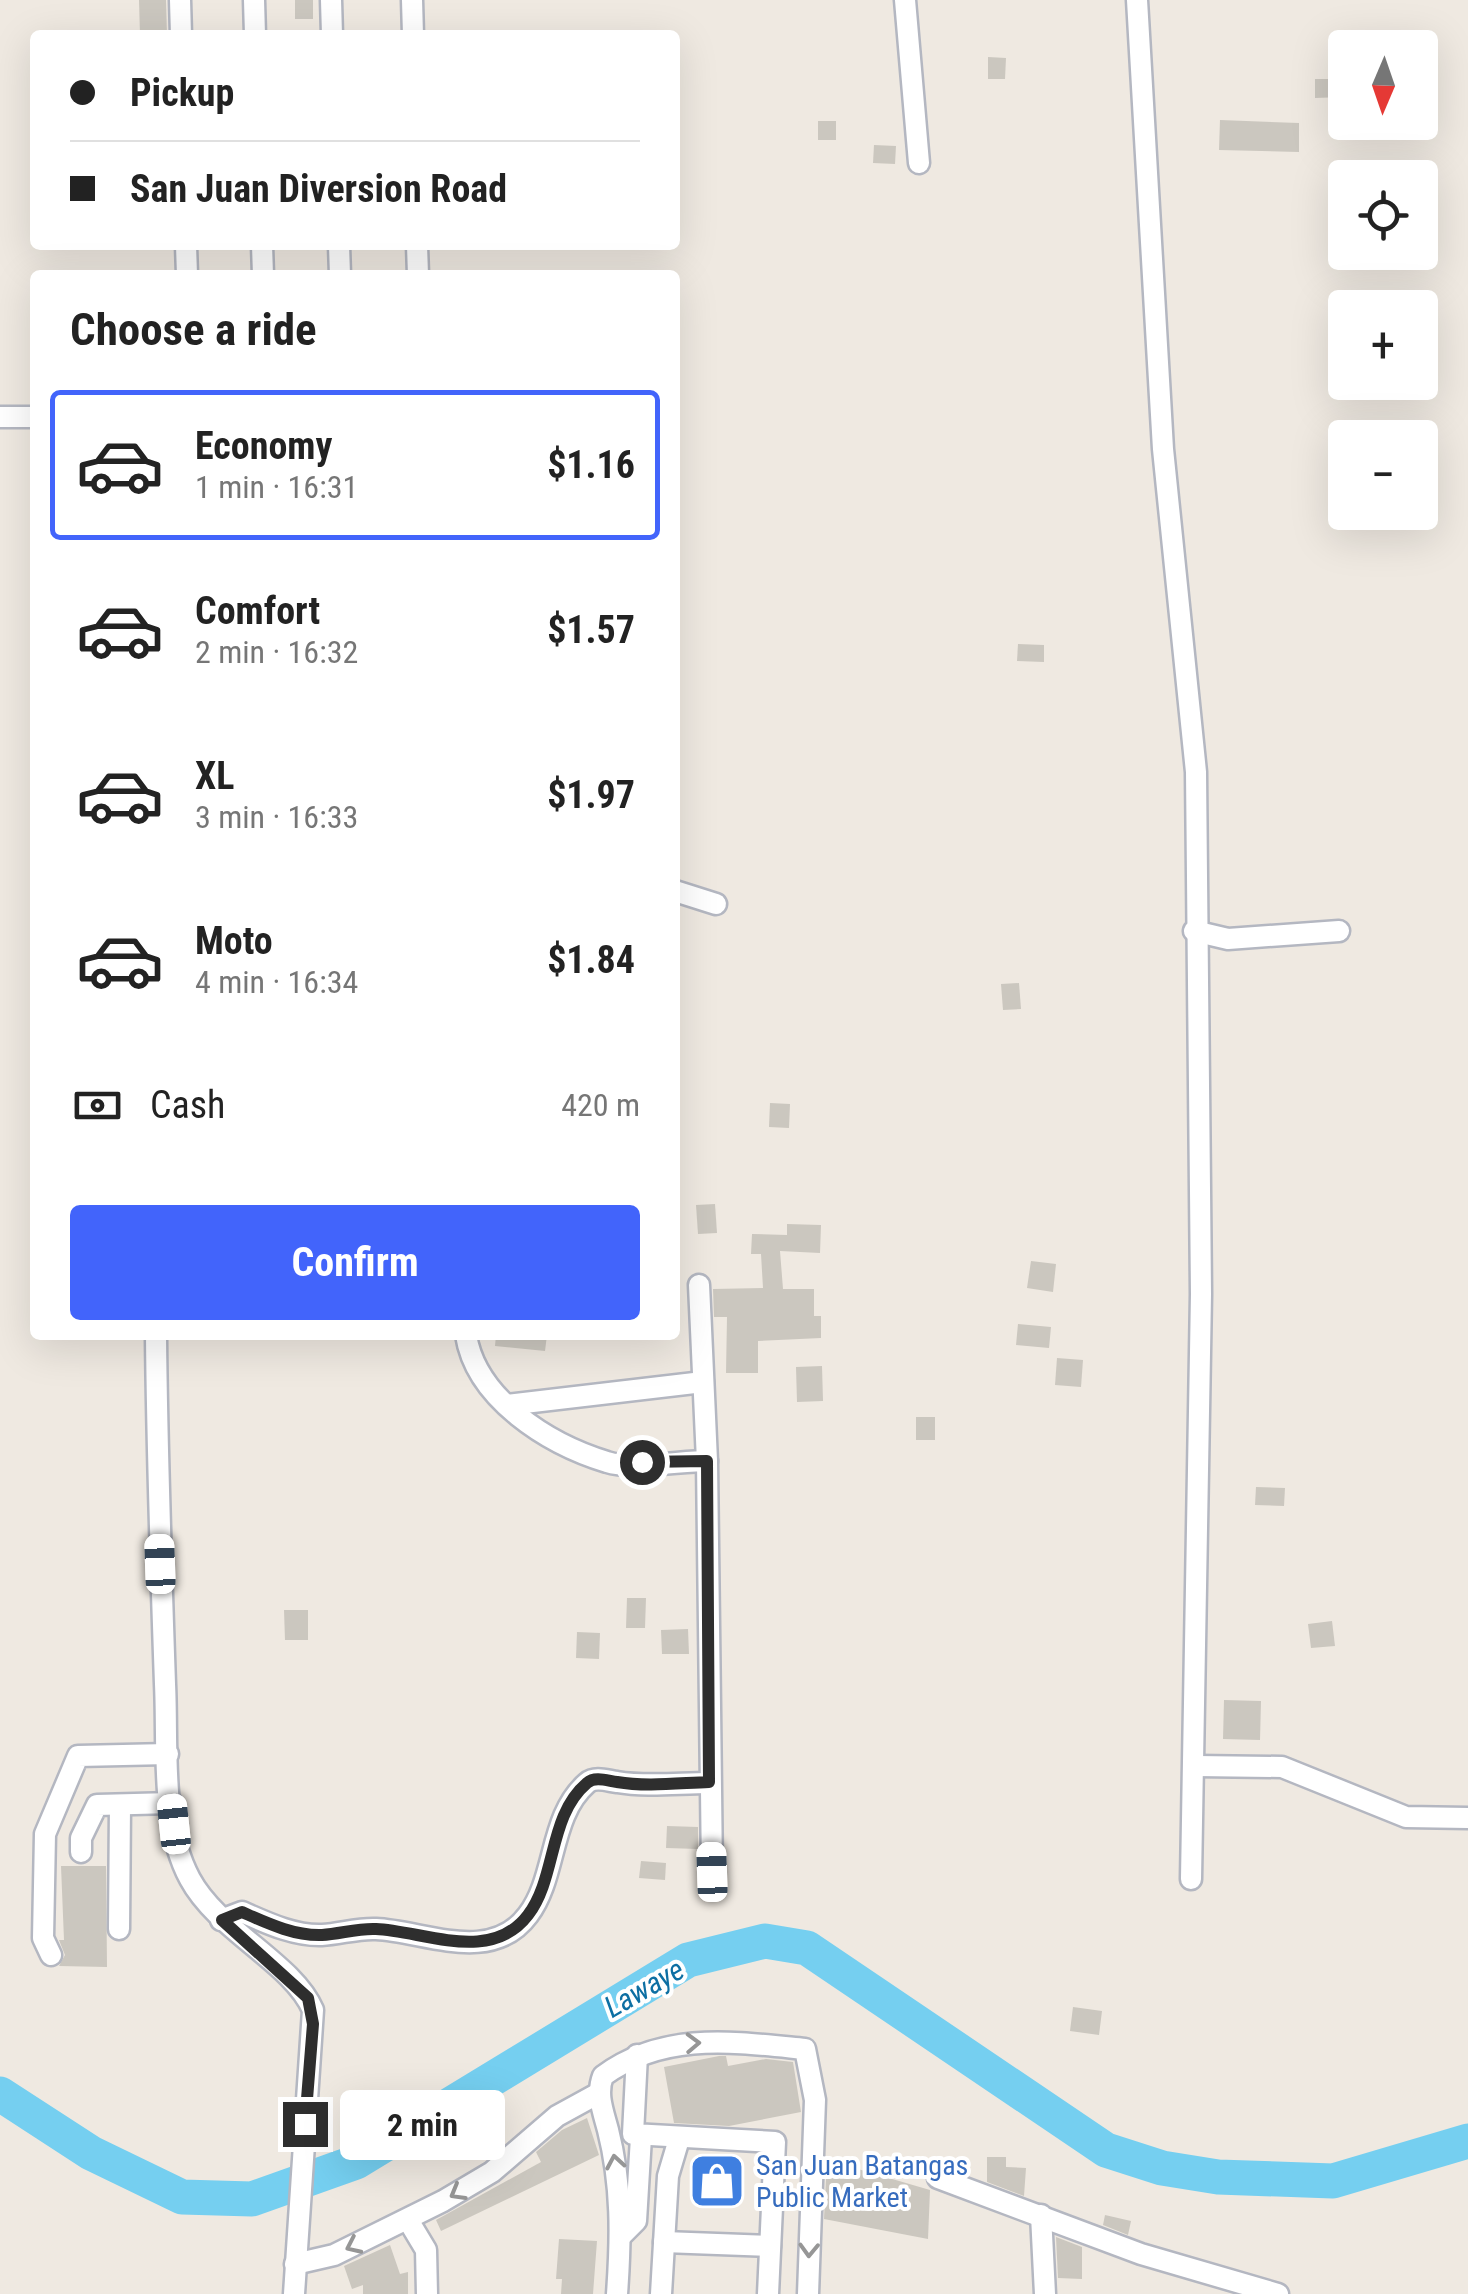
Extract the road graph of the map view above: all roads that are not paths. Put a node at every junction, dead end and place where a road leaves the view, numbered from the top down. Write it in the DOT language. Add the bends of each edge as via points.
graph roads {
  1 [pos="180,0"];
  2 [pos="254,0"];
  3 [pos="331,0"];
  4 [pos="412,0"];
  5 [pos="905,0"];
  6 [pos="1137,0"];
  7 [pos="181,30"];
  8 [pos="255,30"];
  9 [pos="332,30"];
  10 [pos="413,30"];
  11 [pos="919,163"];
  12 [pos="30,417"];
  13 [pos="0,418"];
  14 [pos="680,893"];
  15 [pos="716,904"];
  16 [pos="1194,931"];
  17 [pos="1339,931"];
  18 [pos="699,1285"];
  19 [pos="156,1340"];
  20 [pos="467,1340"];
  21 [pos="703,1382"];
  22 [pos="506,1405"];
  23 [pos="707,1461"];
  24 [pos="168,1754"];
  25 [pos="1196,1766"];
  26 [pos="709,1782"];
  27 [pos="172,1803"];
  28 [pos="120,1804"];
  29 [pos="1468,1818"];
  30 [pos="81,1852"];
  31 [pos="712,1872"];
  32 [pos="1191,1879"];
  33 [pos="222,1920"];
  34 [pos="119,1930"];
  35 [pos="51,1955"];
  36 [pos="637,2055"];
  37 [pos="601,2084"];
  38 [pos="640,2137"];
  39 [pos="679,2139"];
  40 [pos="938,2178"];
  41 [pos="1041,2215"];
  42 [pos="408,2220"];
  43 [pos="621,2236"];
  44 [pos="664,2242"];
  45 [pos="770,2246"];
  46 [pos="296,2260"];
  47 [pos="294,2294"];
  48 [pos="427,2294"];
  49 [pos="617,2294"];
  50 [pos="661,2294"];
  51 [pos="768,2294"];
  52 [pos="808,2294"];
  53 [pos="1045,2294"];
  54 [pos="1278,2294"];
  1 -- 7 [label="street"];
  2 -- 8 [label="street"];
  3 -- 9 [label="street"];
  4 -- 10 [label="street"];
  5 -- 11 [label="street"];
  6 -- 16 [label="street" via="1162,449 1196,772"];
  12 -- 13 [label="street"];
  14 -- 15 [label="street"];
  16 -- 17 [label="street" via="1228,939"];
  16 -- 25 [label="street" via="1200,1294"];
  18 -- 21 [label="street"];
  19 -- 24 [label="street"];
  20 -- 22 [label="street" via="470,1361"];
  21 -- 22 [label="street"];
  21 -- 23 [label="street"];
  22 -- 23 [label="street" via="610,1464"];
  23 -- 26 [label="street"];
  24 -- 27 [label="street"];
  24 -- 35 [label="street" via="78,1756 45,1834 43,1938"];
  25 -- 29 [label="street" via="1282,1767 1406,1817"];
  25 -- 32 [label="street"];
  26 -- 31 [label="street"];
  26 -- 33 [label="street" via="587,1783 563,1819 528,1916 490,1940 421,1939 377,1929 319,1935 242,1912"];
  27 -- 28 [label="street"];
  27 -- 33 [label="street" via="176,1844 190,1878"];
  28 -- 30 [label="street" via="96,1805"];
  28 -- 34 [label="street"];
  33 -- 46 [label="street" via="308,1998 313,2024"];
  36 -- 37 [label="street"];
  36 -- 38 [label="street" via="631,2126"];
  36 -- 52 [label="street, one-way" via="677,2043 805,2049 815,2100"];
  37 -- 42 [label="street, one-way" via="492,2172"];
  43 -- 37 [label="street, one-way" via="617,2166"];
  38 -- 39 [label="street"];
  38 -- 43 [label="street" via="636,2221"];
  39 -- 44 [label="street" via="668,2176"];
  39 -- 45 [label="street" via="775,2142"];
  40 -- 41 [label="street"];
  41 -- 53 [label="street"];
  41 -- 54 [label="street" via="1141,2254"];
  42 -- 46 [label="street, one-way" via="334,2255"];
  42 -- 48 [label="street" via="426,2250"];
  43 -- 49 [label="street"];
  44 -- 45 [label="street"];
  44 -- 50 [label="street"];
  45 -- 51 [label="street"];
  46 -- 47 [label="street"];
}
